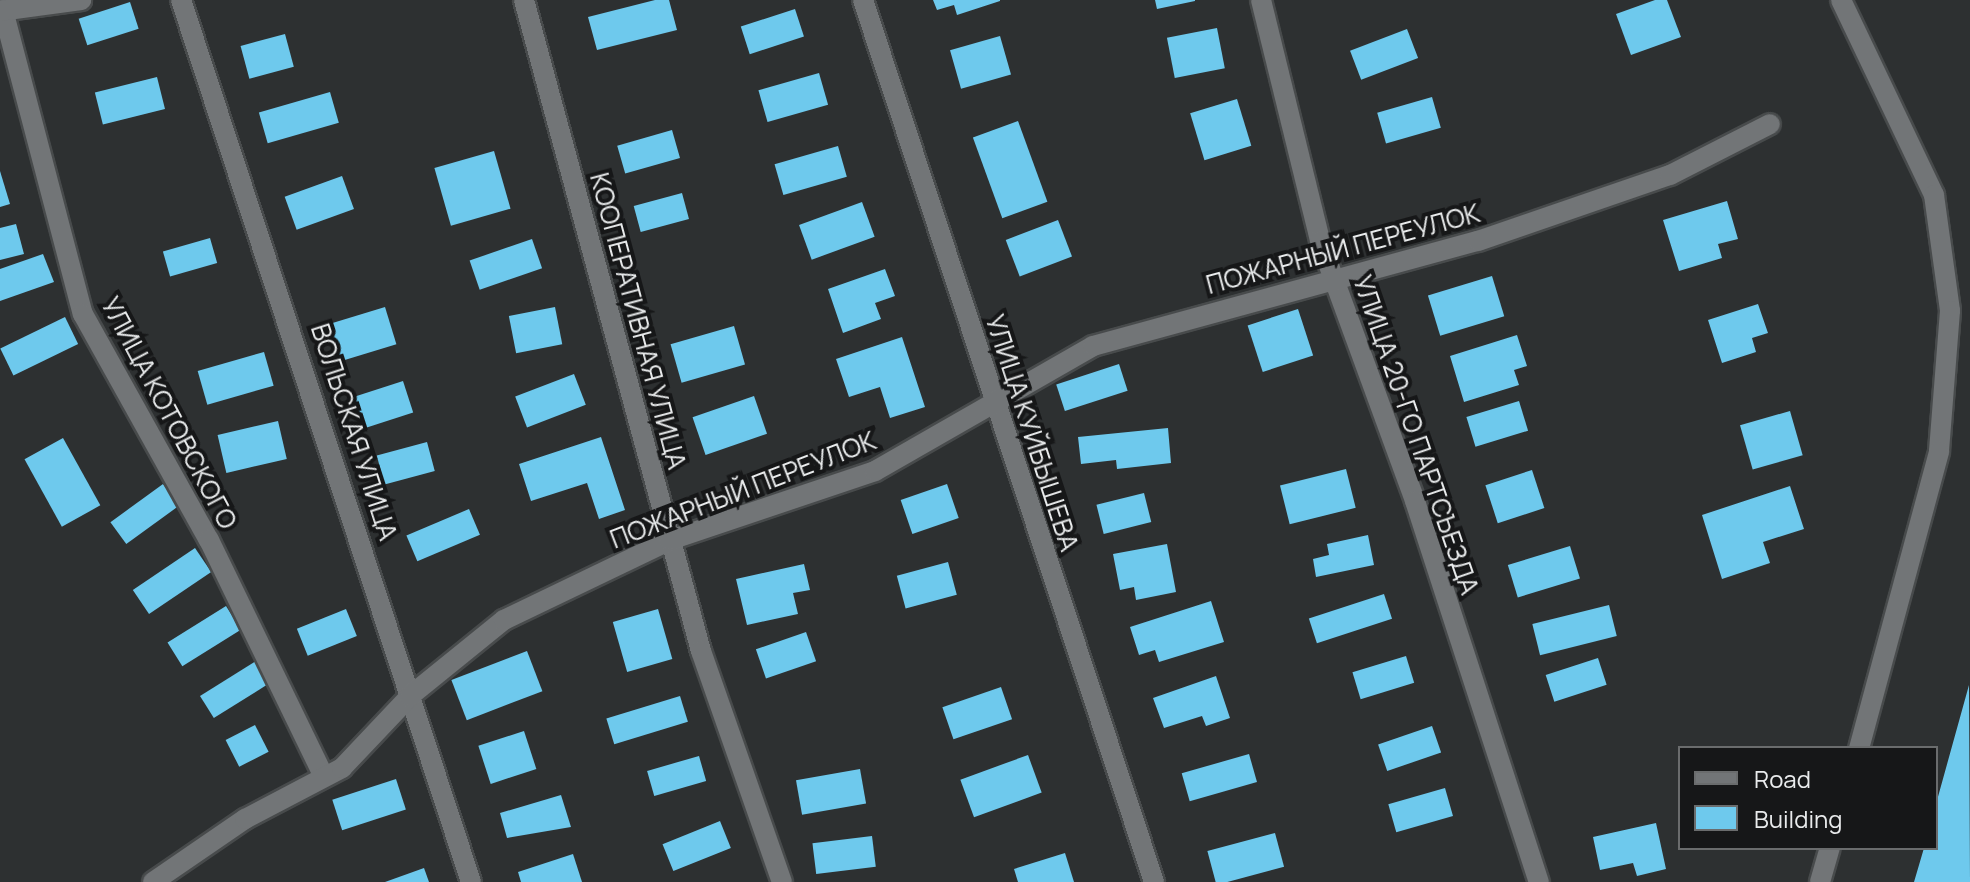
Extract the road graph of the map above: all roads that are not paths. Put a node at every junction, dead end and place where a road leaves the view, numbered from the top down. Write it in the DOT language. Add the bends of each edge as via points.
graph roads {
  1 [pos="81,0"];
  2 [pos="181,0"];
  3 [pos="524,0"];
  4 [pos="863,0"];
  5 [pos="1261,0"];
  6 [pos="1841,0"];
  7 [pos="2,10"];
  8 [pos="1770,124"];
  9 [pos="1333,276"];
  10 [pos="996,399"];
  11 [pos="670,540"];
  12 [pos="410,696"];
  13 [pos="1860,746"];
  14 [pos="324,777"];
  15 [pos="1829,850"];
  16 [pos="153,882"];
  17 [pos="471,882"];
  18 [pos="782,882"];
  19 [pos="1154,882"];
  20 [pos="1539,882"];
  21 [pos="1820,882"];
  1 -- 7 [label="street"];
  2 -- 12 [label="street, ВОЛЬСКАЯ УЛИЦА"];
  3 -- 11 [label="street, КООПЕРАТИВНАЯ УЛИЦА"];
  4 -- 10 [label="street, УЛИЦА КУЙБЫШЕВА"];
  5 -- 9 [label="street, УЛИЦА 20-ГО ПАРТСЪЕЗДА"];
  6 -- 13 [label="street" via="1934,195 1950,311 1939,452"];
  7 -- 14 [label="street, УЛИЦА КОТОВСКОГО" via="83,314 209,540"];
  8 -- 9 [label="street, ПОЖАРНЫЙ ПЕРЕУЛОК" via="1655,181 1478,241"];
  9 -- 10 [label="street, ПОЖАРНЫЙ ПЕРЕУЛОК" via="1093,346"];
  9 -- 20 [label="street, УЛИЦА 20-ГО ПАРТСЪЕЗДА" via="1415,501"];
  10 -- 11 [label="street, ПОЖАРНЫЙ ПЕРЕУЛОК" via="875,471"];
  10 -- 19 [label="street, УЛИЦА КУЙБЫШЕВА"];
  11 -- 12 [label="street, ПОЖАРНЫЙ ПЕРЕУЛОК" via="504,620"];
  11 -- 18 [label="street, КООПЕРАТИВНАЯ УЛИЦА"];
  12 -- 14 [label="street, ПОЖАРНЫЙ ПЕРЕУЛОК"];
  12 -- 17 [label="street, ВОЛЬСКАЯ УЛИЦА"];
  14 -- 16 [label="street, ПОЖАРНЫЙ ПЕРЕУЛОК" via="245,819"];
  15 -- 21 [label="street"];
}
